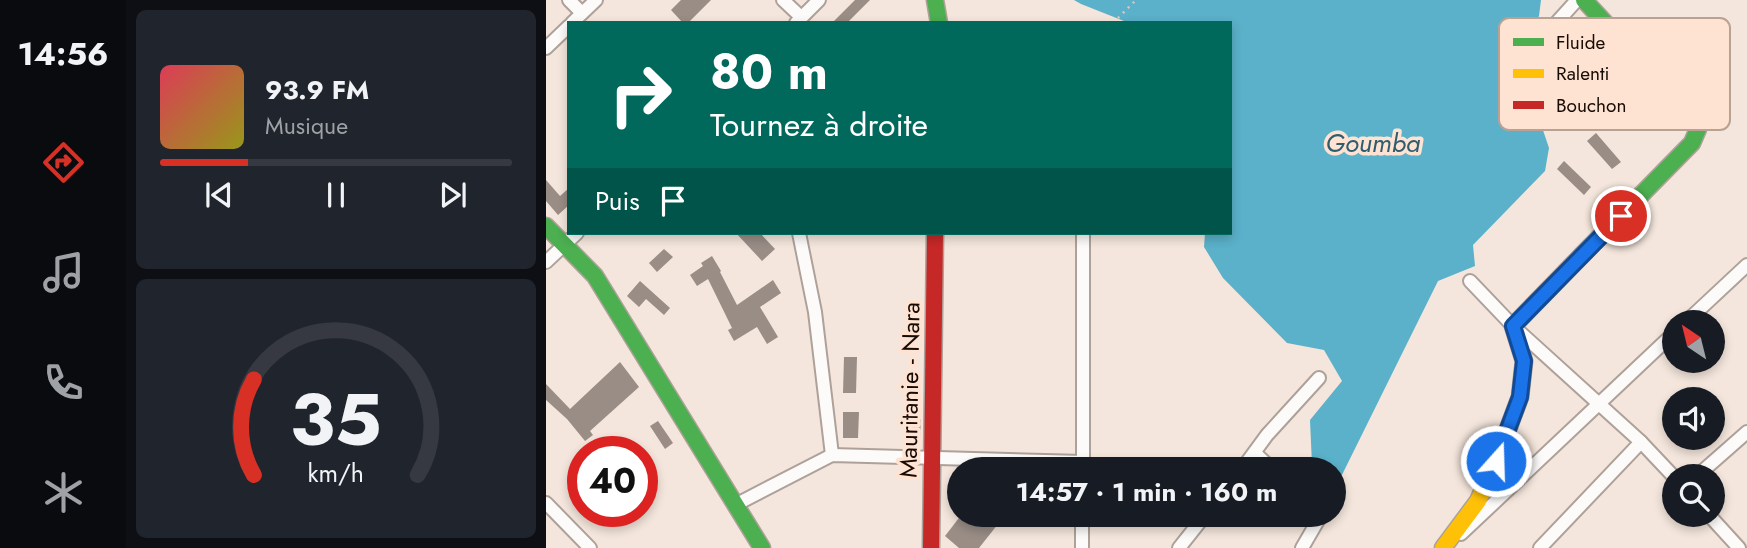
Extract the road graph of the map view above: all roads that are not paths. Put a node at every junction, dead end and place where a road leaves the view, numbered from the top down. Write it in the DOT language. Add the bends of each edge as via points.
graph roads {
  1 [pos="569,0"];
  2 [pos="596,0"];
  3 [pos="783,0"];
  4 [pos="819,0"];
  5 [pos="935,0"];
  6 [pos="1577,0"];
  7 [pos="1584,0"];
  8 [pos="582,13"];
  9 [pos="1561,18"];
  10 [pos="1601,18"];
  11 [pos="798,20"];
  12 [pos="573,21"];
  13 [pos="939,21"];
  14 [pos="567,27"];
  15 [pos="546,48"];
  16 [pos="1698,130"];
  17 [pos="546,226"];
  18 [pos="575,235"];
  19 [pos="800,235"];
  20 [pos="935,235"];
  21 [pos="1083,235"];
  22 [pos="565,245"];
  23 [pos="546,262"];
  24 [pos="1747,265"];
  25 [pos="1470,281"];
  26 [pos="1699,310"];
  27 [pos="1513,326"];
  28 [pos="1662,344"];
  29 [pos="1319,378"];
  30 [pos="1599,403"];
  31 [pos="1747,432"];
  32 [pos="1641,442"];
  33 [pos="1255,453"];
  34 [pos="832,455"];
  35 [pos="1083,457"];
  36 [pos="1252,457"];
  37 [pos="1259,457"];
  38 [pos="932,458"];
  39 [pos="947,459"];
  40 [pos="1662,464"];
  41 [pos="1711,464"];
  42 [pos="546,503"];
  43 [pos="735,505"];
  44 [pos="1082,527"];
  45 [pos="1196,527"];
  46 [pos="1314,527"];
  47 [pos="1720,527"];
  48 [pos="589,547"];
  49 [pos="762,548"];
  50 [pos="931,548"];
  51 [pos="1082,548"];
  52 [pos="1179,548"];
  53 [pos="1302,548"];
  54 [pos="1444,548"];
  55 [pos="1540,548"];
  56 [pos="1740,548"];
  1 -- 8 [label="street"];
  2 -- 8 [label="street"];
  3 -- 11 [label="street"];
  4 -- 11 [label="street"];
  5 -- 13 [label="street"];
  6 -- 9 [label="street"];
  7 -- 10 [label="street"];
  8 -- 12 [label="street"];
  14 -- 15 [label="street"];
  16 -- 27 [label="street" via="1692,142"];
  17 -- 22 [label="street"];
  18 -- 22 [label="street"];
  19 -- 34 [label="street"];
  20 -- 38 [label="street, Mauritanie - Nara"];
  21 -- 35 [label="street"];
  22 -- 23 [label="street"];
  22 -- 43 [label="street" via="595,276"];
  24 -- 26 [label="street"];
  25 -- 27 [label="street"];
  27 -- 30 [label="street"];
  27 -- 54 [label="street" via="1524,361 1520,397 1478,501"];
  28 -- 30 [label="street"];
  29 -- 33 [label="street"];
  30 -- 32 [label="street"];
  30 -- 54 [label="street"];
  31 -- 41 [label="street"];
  32 -- 40 [label="street"];
  32 -- 55 [label="street"];
  33 -- 36 [label="street"];
  33 -- 37 [label="street"];
  34 -- 38 [label="street"];
  34 -- 43 [label="street"];
  38 -- 39 [label="street"];
  38 -- 50 [label="street, Mauritanie - Nara"];
  42 -- 48 [label="street"];
  43 -- 49 [label="street"];
  44 -- 51 [label="street"];
  45 -- 52 [label="street"];
  46 -- 53 [label="street"];
  47 -- 56 [label="street"];
}
